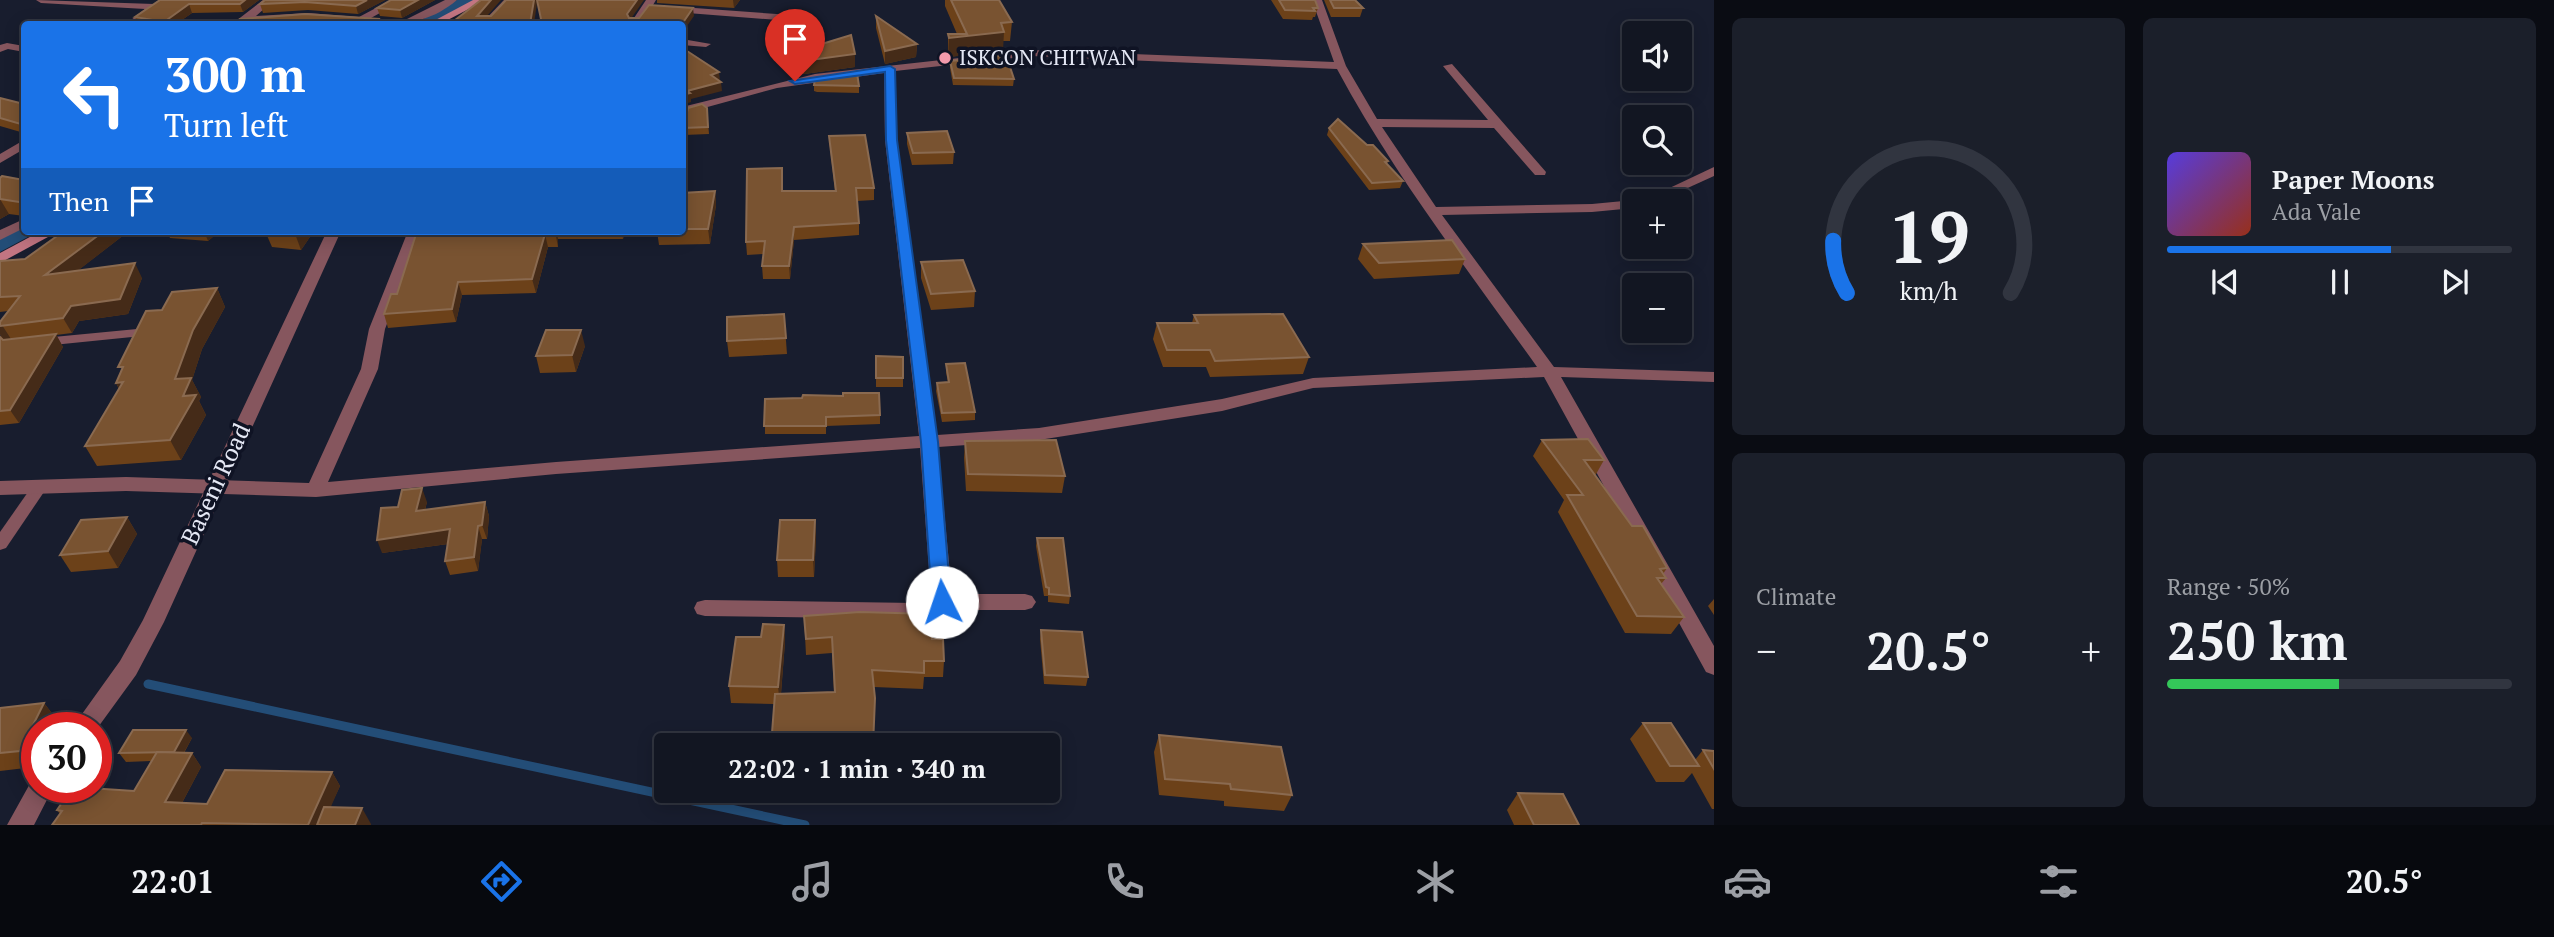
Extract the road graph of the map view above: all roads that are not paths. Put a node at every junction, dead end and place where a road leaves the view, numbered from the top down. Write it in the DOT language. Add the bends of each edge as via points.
graph roads {
  1 [pos="30,0"];
  2 [pos="40,0"];
  3 [pos="165,0"];
  4 [pos="269,0"];
  5 [pos="398,0"];
  6 [pos="452,0"];
  7 [pos="481,0"];
  8 [pos="509,0"];
  9 [pos="1317,0"];
  10 [pos="649,4"];
  11 [pos="154,7"];
  12 [pos="791,18"];
  13 [pos="135,21"];
  14 [pos="242,21"];
  15 [pos="252,21"];
  16 [pos="359,21"];
  17 [pos="410,21"];
  18 [pos="439,21"];
  19 [pos="489,21"];
  20 [pos="637,21"];
  21 [pos="686,42"];
  22 [pos="706,44"];
  23 [pos="21,48"];
  24 [pos="0,50"];
  25 [pos="1340,66"];
  26 [pos="1448,66"];
  27 [pos="890,69"];
  28 [pos="686,110"];
  29 [pos="1374,123"];
  30 [pos="1497,124"];
  31 [pos="21,146"];
  32 [pos="0,159"];
  33 [pos="1714,171"];
  34 [pos="1540,172"];
  35 [pos="1675,189"];
  36 [pos="1622,205"];
  37 [pos="1432,211"];
  38 [pos="21,225"];
  39 [pos="45,235"];
  40 [pos="332,235"];
  41 [pos="413,235"];
  42 [pos="0,236"];
  43 [pos="0,259"];
  44 [pos="137,332"];
  45 [pos="23,345"];
  46 [pos="1549,372"];
  47 [pos="1714,377"];
  48 [pos="929,442"];
  49 [pos="40,486"];
  50 [pos="214,487"];
  51 [pos="0,488"];
  52 [pos="316,490"];
  53 [pos="0,544"];
  54 [pos="942,602"];
  55 [pos="1025,602"];
  56 [pos="705,608"];
  57 [pos="1714,666"];
  58 [pos="96,712"];
  59 [pos="32,803"];
  60 [pos="20,825"];
  1 -- 2 [label="street"];
  2 -- 11 [label="street"];
  3 -- 11 [label="street"];
  4 -- 14 [label="street"];
  5 -- 16 [label="street"];
  6 -- 17 [label="street"];
  7 -- 18 [label="main road"];
  8 -- 19 [label="street"];
  9 -- 25 [label="street"];
  10 -- 12 [label="street"];
  10 -- 20 [label="street"];
  11 -- 13 [label="street"];
  15 -- 16 [label="street" via="308,16"];
  21 -- 22 [label="street"];
  23 -- 24 [label="street"];
  25 -- 27 [label="street" via="1054,52"];
  25 -- 29 [label="street"];
  26 -- 30 [label="street"];
  27 -- 28 [label="street" via="775,85"];
  27 -- 48 [label="street" via="891,140"];
  29 -- 30 [label="street"];
  29 -- 37 [label="street"];
  30 -- 34 [label="street"];
  31 -- 32 [label="street"];
  33 -- 35 [label="street"];
  36 -- 37 [label="street"];
  37 -- 46 [label="street"];
  38 -- 42 [label="street"];
  39 -- 43 [label="main road"];
  40 -- 50 [label="street, Baseni Road"];
  41 -- 52 [label="street" via="358,394"];
  44 -- 45 [label="lane"];
  46 -- 47 [label="street"];
  46 -- 48 [label="street" via="1313,383 1222,405 1039,435"];
  46 -- 57 [label="street"];
  48 -- 52 [label="street"];
  48 -- 54 [label="street"];
  49 -- 50 [label="street"];
  49 -- 51 [label="street"];
  49 -- 53 [label="lane"];
  50 -- 52 [label="street"];
  50 -- 58 [label="street, Baseni Road" via="153,622 128,668"];
  54 -- 55 [label="street"];
  54 -- 56 [label="street" via="917,611"];
  59 -- 60 [label="street"];
}
